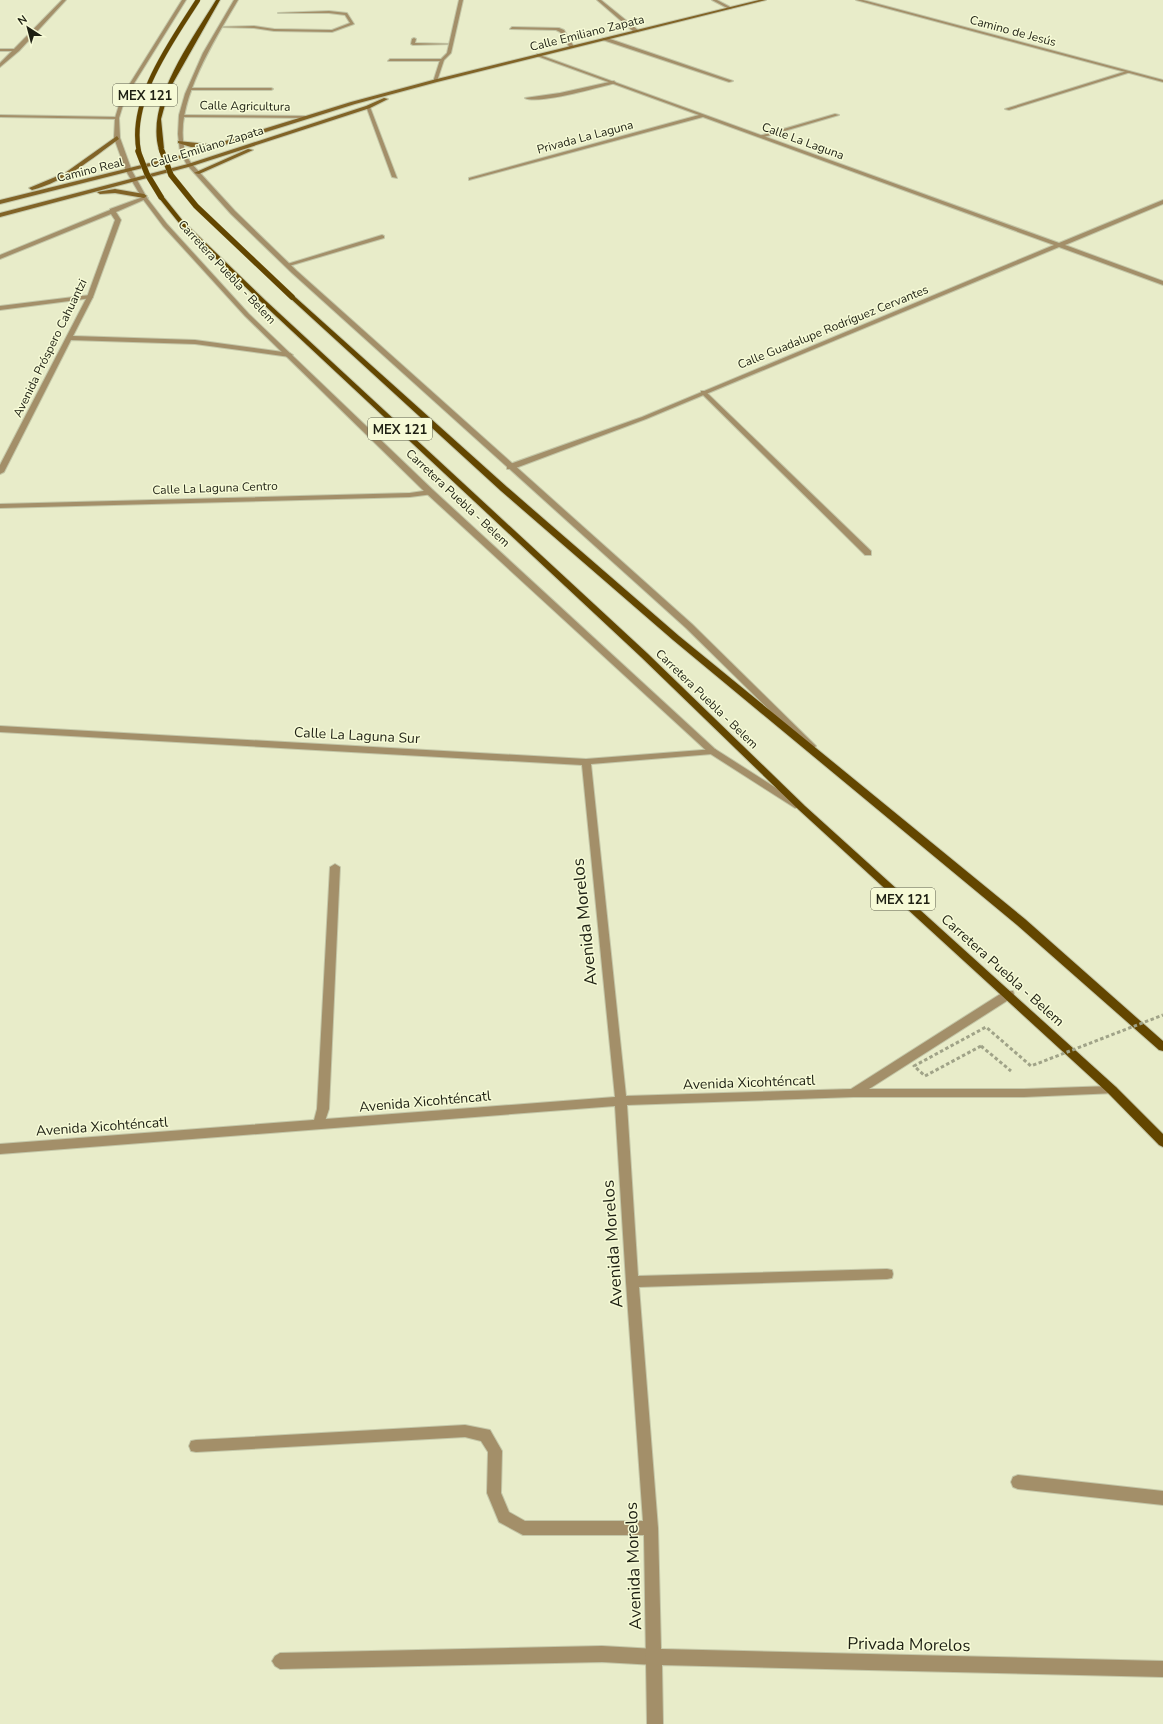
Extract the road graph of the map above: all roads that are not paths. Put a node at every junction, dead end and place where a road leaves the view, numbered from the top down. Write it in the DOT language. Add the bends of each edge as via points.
graph roads {
  1 [pos="64,0"];
  2 [pos="184,0"];
  3 [pos="198,0"];
  4 [pos="218,0"];
  5 [pos="236,0"];
  6 [pos="462,0"];
  7 [pos="599,0"];
  8 [pos="714,0"];
  9 [pos="764,0"];
  10 [pos="858,0"];
  11 [pos="730,8"];
  12 [pos="280,13"];
  13 [pos="221,26"];
  14 [pos="512,28"];
  15 [pos="636,31"];
  16 [pos="605,38"];
  17 [pos="414,39"];
  18 [pos="450,44"];
  19 [pos="572,47"];
  20 [pos="0,50"];
  21 [pos="17,50"];
  22 [pos="539,54"];
  23 [pos="390,60"];
  24 [pos="442,60"];
  25 [pos="0,66"];
  26 [pos="1129,72"];
  27 [pos="435,81"];
  28 [pos="1163,81"];
  29 [pos="614,82"];
  30 [pos="731,82"];
  31 [pos="415,86"];
  32 [pos="190,88"];
  33 [pos="271,90"];
  34 [pos="527,98"];
  35 [pos="368,107"];
  36 [pos="1007,109"];
  37 [pos="704,115"];
  38 [pos="837,115"];
  39 [pos="0,116"];
  40 [pos="181,116"];
  41 [pos="308,117"];
  42 [pos="117,118"];
  43 [pos="281,135"];
  44 [pos="762,136"];
  45 [pos="117,138"];
  46 [pos="180,142"];
  47 [pos="226,143"];
  48 [pos="184,156"];
  49 [pos="190,165"];
  50 [pos="129,171"];
  51 [pos="197,172"];
  52 [pos="395,178"];
  53 [pos="134,179"];
  54 [pos="471,179"];
  55 [pos="68,196"];
  56 [pos="0,197"];
  57 [pos="144,197"];
  58 [pos="0,202"];
  59 [pos="1163,202"];
  60 [pos="112,210"];
  61 [pos="0,215"];
  62 [pos="382,237"];
  63 [pos="1060,245"];
  64 [pos="0,257"];
  65 [pos="287,265"];
  66 [pos="1163,283"];
  67 [pos="90,297"];
  68 [pos="0,308"];
  69 [pos="68,338"];
  70 [pos="290,355"];
  71 [pos="704,392"];
  72 [pos="510,467"];
  73 [pos="0,472"];
  74 [pos="430,492"];
  75 [pos="0,506"];
  76 [pos="868,553"];
  77 [pos="0,729"];
  78 [pos="712,751"];
  79 [pos="586,762"];
  80 [pos="840,774"];
  81 [pos="802,808"];
  82 [pos="335,867"];
  83 [pos="1009,994"];
  84 [pos="1163,1047"];
  85 [pos="1112,1090"];
  86 [pos="853,1093"];
  87 [pos="620,1101"];
  88 [pos="319,1124"];
  89 [pos="1163,1142"];
  90 [pos="0,1149"];
  91 [pos="886,1274"];
  92 [pos="632,1282"];
  93 [pos="196,1446"];
  94 [pos="1018,1482"];
  95 [pos="1163,1498"];
  96 [pos="651,1528"];
  97 [pos="655,1657"];
  98 [pos="280,1661"];
  99 [pos="1163,1669"];
  100 [pos="655,1724"];
  1 -- 21 [label="street"];
  2 -- 42 [label="street, Carretera Puebla - Belem" via="130,85"];
  3 -- 81 [label="main road, Carretera Puebla - Belem / MEX 121, bridge" via="155,72 138,114 136,140 144,170 161,197 181,222 264,302 644,655"];
  4 -- 80 [label="main road, Carretera Puebla - Belem / MEX 121, bridge" via="182,61 161,108 161,149 171,175 196,206 292,297 504,489 676,638"];
  5 -- 13 [label="street, Carretera Puebla - Belem"];
  6 -- 18 [label="street"];
  7 -- 15 [label="street"];
  8 -- 11 [label="street"];
  9 -- 11 [label="main road, Calle Emiliano Zapata"];
  10 -- 26 [label="street, Camino de Jesús"];
  11 -- 15 [label="main road, Calle Emiliano Zapata"];
  12 -- 13 [label="street" via="346,14 352,24 332,30 274,30"];
  13 -- 32 [label="street, Carretera Puebla - Belem"];
  14 -- 19 [label="street" via="557,29 562,31"];
  15 -- 16 [label="main road, Calle Emiliano Zapata"];
  16 -- 19 [label="main road, Calle Emiliano Zapata"];
  16 -- 30 [label="street"];
  17 -- 18 [label="street" via="413,44"];
  18 -- 24 [label="street" via="448,53"];
  19 -- 22 [label="main road, Calle Emiliano Zapata"];
  20 -- 21 [label="street"];
  21 -- 25 [label="street"];
  22 -- 27 [label="main road, Calle Emiliano Zapata"];
  22 -- 29 [label="street, Calle La Laguna"];
  23 -- 24 [label="street"];
  24 -- 27 [label="street"];
  26 -- 28 [label="street, Camino de Jesús"];
  26 -- 36 [label="street"];
  27 -- 31 [label="main road, Calle Emiliano Zapata"];
  29 -- 34 [label="street" via="563,95"];
  29 -- 37 [label="street, Calle La Laguna"];
  31 -- 35 [label="main road, Calle Emiliano Zapata"];
  31 -- 41 [label="main road, Calle Emiliano Zapata"];
  32 -- 33 [label="street"];
  32 -- 40 [label="street, Carretera Puebla - Belem"];
  35 -- 43 [label="main road, Calle Emiliano Zapata"];
  35 -- 52 [label="street"];
  37 -- 44 [label="street, Calle La Laguna"];
  37 -- 54 [label="street, Privada La Laguna"];
  38 -- 44 [label="street"];
  39 -- 42 [label="street"];
  40 -- 41 [label="street, Calle Agricultura"];
  40 -- 46 [label="street, Carretera Puebla - Belem"];
  41 -- 47 [label="main road, Calle Emiliano Zapata"];
  42 -- 45 [label="street, Carretera Puebla - Belem"];
  43 -- 49 [label="main road, Calle Emiliano Zapata"];
  43 -- 51 [label="main road" via="233,159"];
  44 -- 63 [label="street, Calle La Laguna"];
  45 -- 50 [label="street, Carretera Puebla - Belem"];
  45 -- 56 [label="main road" via="64,177"];
  46 -- 47 [label="main road" via="208,146"];
  46 -- 48 [label="street, Carretera Puebla - Belem"];
  47 -- 48 [label="main road, Calle Emiliano Zapata"];
  48 -- 49 [label="street, Carretera Puebla - Belem"];
  48 -- 50 [label="main road, Camino Real"];
  49 -- 51 [label="street, Carretera Puebla - Belem"];
  49 -- 53 [label="main road, Calle Emiliano Zapata"];
  50 -- 53 [label="street, Carretera Puebla - Belem"];
  50 -- 58 [label="main road, Camino Real"];
  51 -- 65 [label="street, Carretera Puebla - Belem" via="229,210"];
  53 -- 55 [label="main road, Calle Emiliano Zapata"];
  53 -- 57 [label="street, Carretera Puebla - Belem"];
  55 -- 57 [label="main road" via="115,191"];
  55 -- 61 [label="main road, Calle Emiliano Zapata"];
  57 -- 60 [label="street"];
  57 -- 70 [label="street, Carretera Puebla - Belem" via="247,315"];
  59 -- 63 [label="street, Calle Guadalupe Rodríguez Cervantes"];
  60 -- 64 [label="street"];
  60 -- 67 [label="street, Avenida Próspero Cahuantzi" via="118,220"];
  62 -- 65 [label="street"];
  63 -- 66 [label="street, Calle La Laguna"];
  63 -- 71 [label="street, Calle Guadalupe Rodríguez Cervantes"];
  65 -- 72 [label="street, Carretera Puebla - Belem"];
  67 -- 68 [label="street"];
  67 -- 69 [label="street, Avenida Próspero Cahuantzi"];
  69 -- 70 [label="street" via="195,342"];
  69 -- 73 [label="street, Avenida Próspero Cahuantzi"];
  70 -- 74 [label="street, Carretera Puebla - Belem"];
  71 -- 72 [label="street, Calle Guadalupe Rodríguez Cervantes" via="644,418"];
  71 -- 76 [label="street"];
  72 -- 80 [label="street, Carretera Puebla - Belem" via="691,627"];
  74 -- 75 [label="street, Calle La Laguna Centro" via="410,495"];
  74 -- 78 [label="street, Carretera Puebla - Belem"];
  77 -- 79 [label="street, Calle La Laguna Sur"];
  78 -- 79 [label="street, Calle La Laguna Sur"];
  78 -- 81 [label="street, Carretera Puebla - Belem"];
  79 -- 87 [label="street, Avenida Morelos"];
  80 -- 84 [label="main road, Carretera Puebla - Belem / MEX 121" via="1021,922"];
  81 -- 83 [label="main road, Carretera Puebla - Belem / MEX 121"];
  82 -- 88 [label="street" via="323,1109"];
  83 -- 85 [label="main road, Carretera Puebla - Belem / MEX 121"];
  83 -- 86 [label="street"];
  85 -- 86 [label="street, Avenida Xicohténcatl"];
  85 -- 89 [label="main road, Carretera Puebla - Belem / MEX 121"];
  86 -- 87 [label="street, Avenida Xicohténcatl"];
  87 -- 88 [label="street, Avenida Xicohténcatl"];
  87 -- 92 [label="street, Avenida Morelos"];
  88 -- 90 [label="street, Avenida Xicohténcatl"];
  91 -- 92 [label="street"];
  92 -- 96 [label="street, Avenida Morelos"];
  93 -- 96 [label="street" via="465,1431 485,1435 495,1451 494,1493 504,1517 523,1528"];
  94 -- 95 [label="street"];
  96 -- 97 [label="street, Avenida Morelos"];
  97 -- 98 [label="street, Privada Morelos" via="602,1654"];
  97 -- 99 [label="street, Privada Morelos"];
  97 -- 100 [label="street, Avenida Morelos"];
}
